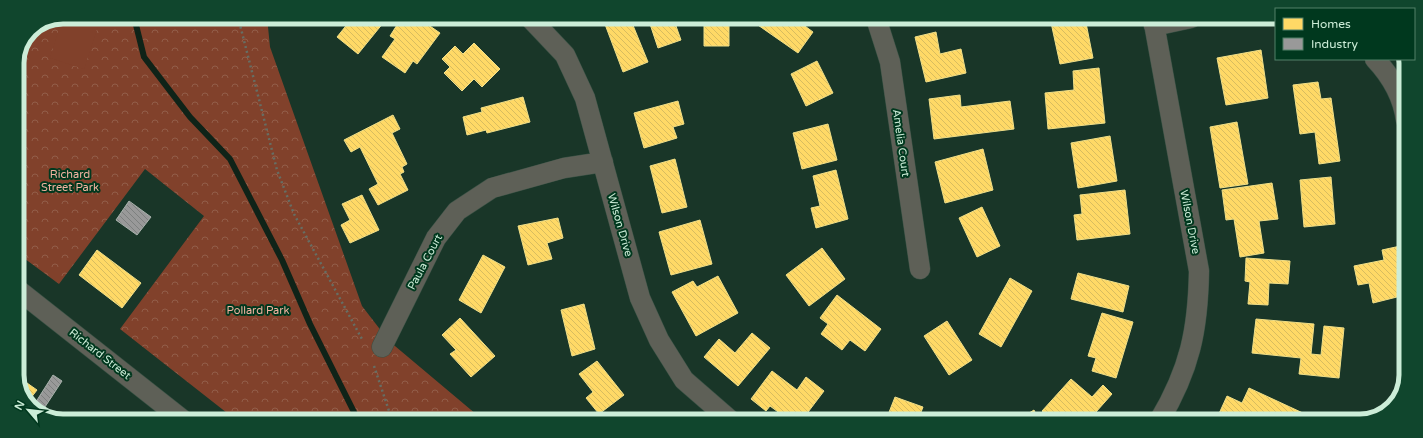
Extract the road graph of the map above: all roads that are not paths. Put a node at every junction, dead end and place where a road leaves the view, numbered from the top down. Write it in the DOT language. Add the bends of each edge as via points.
graph roads {
  1 [pos="536,24"];
  2 [pos="878,24"];
  3 [pos="1153,24"];
  4 [pos="1376,60"];
  5 [pos="1399,96"];
  6 [pos="603,162"];
  7 [pos="920,269"];
  8 [pos="24,294"];
  9 [pos="373,351"];
  10 [pos="176,414"];
  11 [pos="723,414"];
  12 [pos="1163,414"];
  1 -- 6 [label="street, Wilson Drive" via="565,55 586,98"];
  2 -- 7 [label="street, Amelia Court" via="890,62"];
  3 -- 12 [label="street, Wilson Drive" via="1199,271 1198,311 1190,354 1173,398"];
  4 -- 5 [label="street" via="1385,70"];
  6 -- 9 [label="street, Paula Court" via="564,168 492,188 457,211 436,238"];
  6 -- 11 [label="street, Wilson Drive" via="640,298 659,340 684,380"];
  8 -- 10 [label="street, Richard Street"];
}
